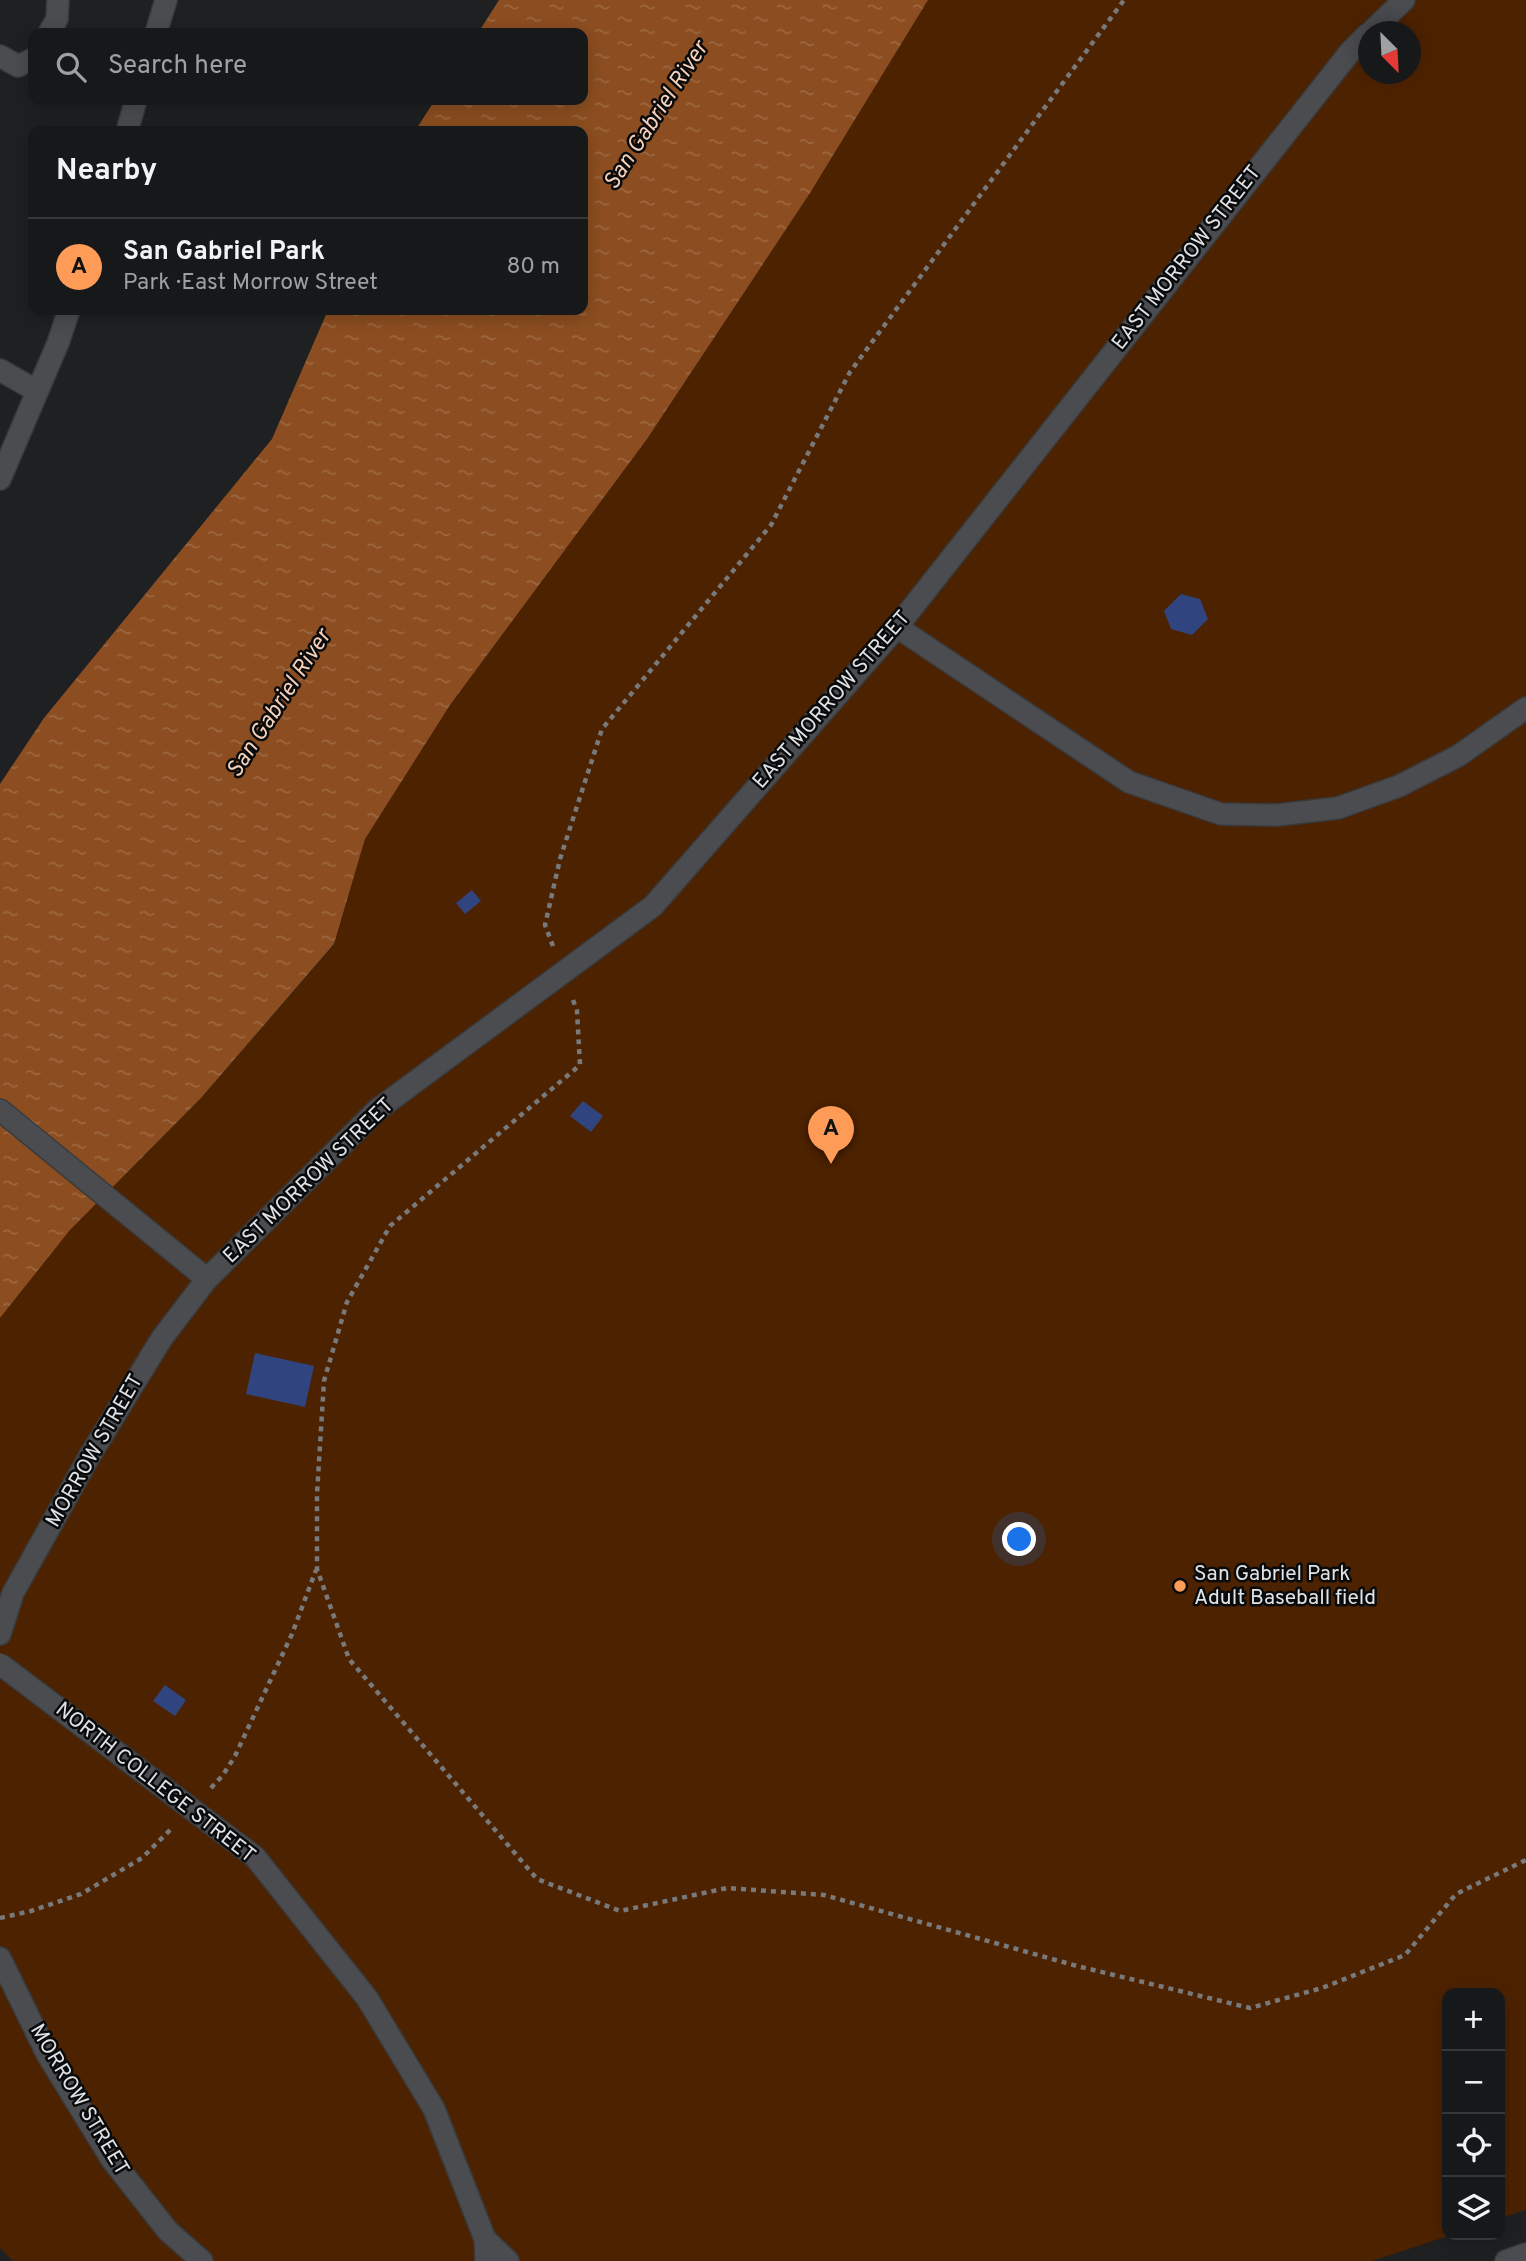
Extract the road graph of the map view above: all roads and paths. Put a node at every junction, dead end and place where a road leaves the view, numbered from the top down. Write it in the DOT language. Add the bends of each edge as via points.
graph roads {
  1 [pos="58,0"];
  2 [pos="166,0"];
  3 [pos="1124,0"];
  4 [pos="1404,0"];
  5 [pos="1382,21"];
  6 [pos="52,28"];
  7 [pos="158,28"];
  8 [pos="1358,46"];
  9 [pos="0,56"];
  10 [pos="28,61"];
  11 [pos="135,105"];
  12 [pos="128,126"];
  13 [pos="67,315"];
  14 [pos="0,370"];
  15 [pos="37,391"];
  16 [pos="0,479"];
  17 [pos="897,627"];
  18 [pos="1526,708"];
  19 [pos="563,974"];
  20 [pos="0,1110"];
  21 [pos="207,1279"];
  22 [pos="317,1569"];
  23 [pos="0,1634"];
  24 [pos="0,1664"];
  25 [pos="205,1793"];
  26 [pos="178,1821"];
  27 [pos="1526,1860"];
  28 [pos="0,1918"];
  29 [pos="0,1958"];
  30 [pos="485,2239"];
  31 [pos="1526,2254"];
  32 [pos="202,2261"];
  33 [pos="486,2261"];
  34 [pos="509,2261"];
  35 [pos="1506,2261"];
  1 -- 6 [label="street"];
  2 -- 7 [label="street"];
  3 -- 19 [label="path" via="850,372 771,525 602,729 560,859 545,925"];
  4 -- 5 [label="street, EAST MORROW STREET"];
  8 -- 17 [label="street, EAST MORROW STREET"];
  9 -- 10 [label="street" via="18,66"];
  11 -- 12 [label="street"];
  13 -- 15 [label="street"];
  14 -- 15 [label="street"];
  15 -- 16 [label="street"];
  17 -- 18 [label="street" via="1129,782 1221,814 1277,815 1338,808 1399,786 1458,756"];
  17 -- 19 [label="street, EAST MORROW STREET" via="653,906"];
  19 -- 21 [label="street, EAST MORROW STREET" via="377,1110"];
  19 -- 22 [label="path" via="577,1010 580,1065 390,1226 347,1302 324,1381"];
  20 -- 21 [label="street"];
  21 -- 23 [label="street, MORROW STREET" via="162,1338 89,1457 13,1593"];
  22 -- 25 [label="path" via="235,1756"];
  22 -- 27 [label="path" via="349,1659 537,1879 621,1911 727,1888 824,1895 1077,1966 1250,2008 1322,1988 1405,1955 1456,1894"];
  24 -- 30 [label="street, NORTH COLLEGE STREET, bridge" via="254,1857 367,1998 434,2109"];
  26 -- 28 [label="path" via="142,1858 80,1894"];
  29 -- 32 [label="street, MORROW STREET" via="47,2054 112,2160 169,2231"];
  30 -- 33 [label="street, NORTH COLLEGE STREET"];
  30 -- 34 [label="street, NORTH COLLEGE STREET"];
  31 -- 35 [label="street"];
}
